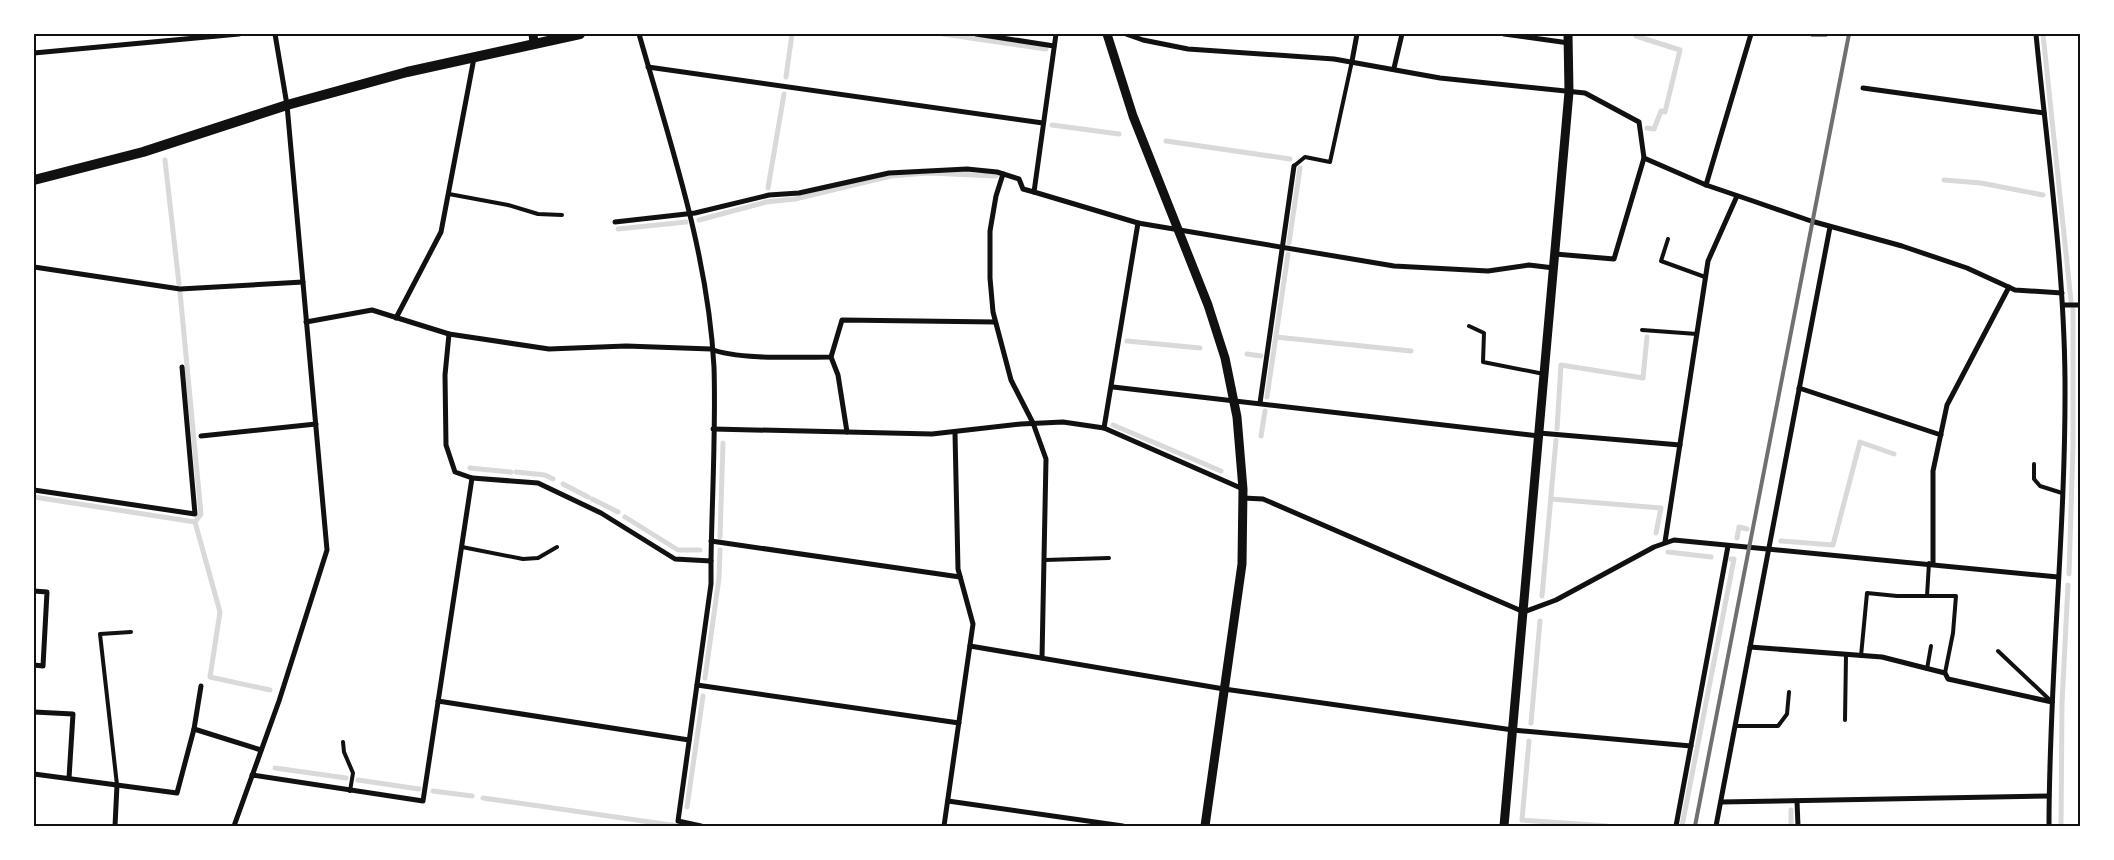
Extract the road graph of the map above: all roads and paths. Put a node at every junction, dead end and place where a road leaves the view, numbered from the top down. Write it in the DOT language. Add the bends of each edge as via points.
graph roads {
  1 [pos="239,34"];
  2 [pos="275,34"];
  3 [pos="580,34"];
  4 [pos="639,34"];
  5 [pos="976,34"];
  6 [pos="1056,34"];
  7 [pos="1107,34"];
  8 [pos="1126,34"];
  9 [pos="1356,34"];
  10 [pos="1402,34"];
  11 [pos="1504,34"];
  12 [pos="1751,34"];
  13 [pos="1812,34"];
  14 [pos="1826,34"];
  15 [pos="2036,34"];
  16 [pos="1568,38"];
  17 [pos="533,39"];
  18 [pos="1054,46"];
  19 [pos="34,53"];
  20 [pos="474,58"];
  21 [pos="1352,61"];
  22 [pos="648,67"];
  23 [pos="1394,68"];
  24 [pos="1863,88"];
  25 [pos="1569,92"];
  26 [pos="287,105"];
  27 [pos="2044,113"];
  28 [pos="1044,123"];
  29 [pos="1644,158"];
  30 [pos="1294,166"];
  31 [pos="1003,174"];
  32 [pos="34,180"];
  33 [pos="1706,185"];
  34 [pos="1034,192"];
  35 [pos="450,194"];
  36 [pos="1737,196"];
  37 [pos="690,212"];
  38 [pos="562,215"];
  39 [pos="615,222"];
  40 [pos="1138,223"];
  41 [pos="1830,227"];
  42 [pos="1178,229"];
  43 [pos="1668,239"];
  44 [pos="1282,247"];
  45 [pos="1555,254"];
  46 [pos="34,267"];
  47 [pos="1554,268"];
  48 [pos="1705,277"];
  49 [pos="303,282"];
  50 [pos="2009,287"];
  51 [pos="2062,293"];
  52 [pos="2063,305"];
  53 [pos="2080,305"];
  54 [pos="396,318"];
  55 [pos="306,322"];
  56 [pos="995,322"];
  57 [pos="1469,326"];
  58 [pos="1642,330"];
  59 [pos="449,334"];
  60 [pos="1696,334"];
  61 [pos="711,348"];
  62 [pos="831,358"];
  63 [pos="182,367"];
  64 [pos="1544,374"];
  65 [pos="1112,387"];
  66 [pos="1799,388"];
  67 [pos="1234,400"];
  68 [pos="1260,403"];
  69 [pos="1033,423"];
  70 [pos="316,424"];
  71 [pos="1104,428"];
  72 [pos="713,429"];
  73 [pos="847,432"];
  74 [pos="955,433"];
  75 [pos="1539,434"];
  76 [pos="1941,435"];
  77 [pos="201,436"];
  78 [pos="1680,445"];
  79 [pos="2034,464"];
  80 [pos="472,478"];
  81 [pos="34,490"];
  82 [pos="1243,493"];
  83 [pos="2062,493"];
  84 [pos="711,541"];
  85 [pos="1665,542"];
  86 [pos="1728,546"];
  87 [pos="558,547"];
  88 [pos="462,548"];
  89 [pos="1769,550"];
  90 [pos="1109,558"];
  91 [pos="711,560"];
  92 [pos="1045,560"];
  93 [pos="1931,564"];
  94 [pos="960,577"];
  95 [pos="2058,577"];
  96 [pos="34,591"];
  97 [pos="1927,596"];
  98 [pos="1524,612"];
  99 [pos="131,632"];
  100 [pos="970,646"];
  101 [pos="1750,646"];
  102 [pos="1930,646"];
  103 [pos="1998,651"];
  104 [pos="1846,655"];
  105 [pos="1861,656"];
  106 [pos="1042,658"];
  107 [pos="34,665"];
  108 [pos="1927,668"];
  109 [pos="1945,673"];
  110 [pos="697,684"];
  111 [pos="201,686"];
  112 [pos="1224,689"];
  113 [pos="1789,692"];
  114 [pos="438,701"];
  115 [pos="2052,702"];
  116 [pos="34,712"];
  117 [pos="1845,720"];
  118 [pos="959,722"];
  119 [pos="1735,726"];
  120 [pos="194,729"];
  121 [pos="1513,730"];
  122 [pos="689,740"];
  123 [pos="344,742"];
  124 [pos="1691,746"];
  125 [pos="261,750"];
  126 [pos="34,774"];
  127 [pos="252,776"];
  128 [pos="69,778"];
  129 [pos="117,785"];
  130 [pos="350,791"];
  131 [pos="2049,796"];
  132 [pos="948,801"];
  133 [pos="1797,801"];
  134 [pos="1721,802"];
  135 [pos="115,826"];
  136 [pos="234,826"];
  137 [pos="701,826"];
  138 [pos="944,826"];
  139 [pos="1123,826"];
  140 [pos="1205,826"];
  141 [pos="1504,826"];
  142 [pos="1676,826"];
  143 [pos="1716,826"];
  144 [pos="1798,826"];
  145 [pos="2049,826"];
  1 -- 19 [label="street"];
  2 -- 26 [label="street"];
  3 -- 17 [label="main road"];
  4 -- 22 [label="street"];
  5 -- 18 [label="street"];
  6 -- 18 [label="street"];
  7 -- 42 [label="street" via="1133,116"];
  8 -- 21 [label="street" via="1188,49"];
  9 -- 21 [label="street"];
  10 -- 23 [label="street"];
  11 -- 16 [label="street"];
  12 -- 33 [label="street"];
  13 -- 14 [label="street"];
  15 -- 27 [label="street"];
  16 -- 25 [label="street"];
  17 -- 20 [label="main road"];
  18 -- 28 [label="street"];
  20 -- 26 [label="main road" via="407,72"];
  20 -- 35 [label="street"];
  21 -- 23 [label="street"];
  21 -- 30 [label="lane" via="1330,162 1305,157"];
  22 -- 28 [label="street"];
  22 -- 37 [label="street"];
  23 -- 25 [label="street" via="1440,78"];
  24 -- 27 [label="street"];
  25 -- 29 [label="street" via="1585,93 1639,122"];
  25 -- 45 [label="street"];
  26 -- 32 [label="main road" via="189,139"];
  26 -- 49 [label="street"];
  27 -- 51 [label="street"];
  28 -- 34 [label="street"];
  29 -- 33 [label="street"];
  29 -- 45 [label="street" via="1614,259"];
  30 -- 44 [label="street"];
  31 -- 34 [label="street" via="1019,179 1023,190"];
  31 -- 37 [label="street" via="967,169 889,173 800,193 768,195"];
  31 -- 56 [label="street" via="990,231 990,278"];
  33 -- 36 [label="street"];
  34 -- 40 [label="street"];
  35 -- 38 [label="lane" via="538,214"];
  35 -- 54 [label="street" via="442,232"];
  36 -- 41 [label="street"];
  36 -- 48 [label="street" via="1708,261"];
  37 -- 39 [label="street"];
  37 -- 61 [label="street"];
  40 -- 42 [label="street"];
  40 -- 65 [label="street"];
  41 -- 50 [label="street" via="1902,246 1967,268"];
  41 -- 66 [label="street"];
  42 -- 44 [label="street"];
  42 -- 67 [label="street" via="1208,304"];
  43 -- 48 [label="lane" via="1661,261"];
  44 -- 47 [label="street" via="1394,266 1488,271 1529,265"];
  44 -- 68 [label="street"];
  45 -- 47 [label="street"];
  46 -- 49 [label="street" via="180,288"];
  47 -- 64 [label="street"];
  48 -- 60 [label="street"];
  49 -- 55 [label="street"];
  50 -- 51 [label="street"];
  50 -- 76 [label="street" via="1947,405"];
  51 -- 52 [label="street"];
  52 -- 53 [label="street"];
  52 -- 83 [label="street"];
  54 -- 55 [label="street" via="372,310"];
  54 -- 59 [label="street"];
  55 -- 70 [label="street"];
  56 -- 62 [label="street" via="842,320"];
  56 -- 69 [label="street" via="1011,380"];
  57 -- 64 [label="lane" via="1484,333 1483,362"];
  58 -- 60 [label="lane"];
  59 -- 61 [label="street" via="548,349 626,346"];
  59 -- 80 [label="street" via="446,445 456,472"];
  60 -- 78 [label="street"];
  61 -- 62 [label="street" via="719,352 770,357"];
  61 -- 72 [label="street" via="714,366"];
  62 -- 73 [label="street" via="838,375"];
  63 -- 81 [label="street" via="195,514"];
  64 -- 75 [label="street"];
  65 -- 67 [label="street"];
  65 -- 71 [label="street"];
  66 -- 76 [label="street"];
  66 -- 89 [label="street"];
  67 -- 68 [label="street"];
  67 -- 82 [label="street"];
  68 -- 75 [label="street"];
  69 -- 71 [label="street" via="1063,422"];
  69 -- 74 [label="street"];
  69 -- 92 [label="street" via="1046,459"];
  70 -- 77 [label="street"];
  70 -- 125 [label="street" via="327,550"];
  71 -- 82 [label="street"];
  72 -- 73 [label="street"];
  72 -- 84 [label="street"];
  73 -- 74 [label="street"];
  74 -- 94 [label="street"];
  75 -- 78 [label="street"];
  75 -- 98 [label="street"];
  76 -- 93 [label="street" via="1933,471"];
  78 -- 85 [label="street"];
  79 -- 83 [label="lane" via="2034,479 2040,486"];
  80 -- 88 [label="street"];
  80 -- 91 [label="street" via="538,483 601,513 674,559"];
  82 -- 98 [label="street"];
  82 -- 112 [label="street" via="1242,564"];
  83 -- 95 [label="street"];
  84 -- 91 [label="street"];
  84 -- 94 [label="street"];
  85 -- 86 [label="street" via="1674,540"];
  85 -- 98 [label="street" via="1556,600"];
  86 -- 89 [label="street"];
  86 -- 124 [label="street"];
  87 -- 88 [label="lane" via="538,558 523,559"];
  88 -- 114 [label="street"];
  89 -- 93 [label="street"];
  89 -- 101 [label="street"];
  90 -- 92 [label="lane"];
  91 -- 110 [label="street" via="711,584"];
  92 -- 106 [label="street"];
  93 -- 95 [label="street"];
  93 -- 97 [label="lane"];
  94 -- 100 [label="street" via="973,624"];
  95 -- 115 [label="street"];
  96 -- 107 [label="street" via="47,592 43,666"];
  97 -- 105 [label="lane" via="1867,592"];
  97 -- 109 [label="lane" via="1956,596"];
  98 -- 121 [label="street"];
  99 -- 129 [label="lane" via="100,634"];
  100 -- 106 [label="street"];
  100 -- 118 [label="street"];
  101 -- 104 [label="street"];
  101 -- 119 [label="street"];
  102 -- 108 [label="lane"];
  103 -- 115 [label="lane"];
  104 -- 105 [label="street"];
  104 -- 117 [label="lane"];
  105 -- 108 [label="street" via="1882,657"];
  106 -- 112 [label="street"];
  108 -- 109 [label="street"];
  109 -- 115 [label="street" via="1948,679"];
  110 -- 118 [label="street"];
  110 -- 122 [label="street"];
  111 -- 120 [label="street"];
  112 -- 121 [label="street"];
  112 -- 140 [label="street"];
  113 -- 119 [label="lane" via="1787,714 1778,726"];
  114 -- 122 [label="street"];
  114 -- 130 [label="street" via="423,801"];
  115 -- 131 [label="street"];
  116 -- 128 [label="street" via="73,714"];
  118 -- 132 [label="street"];
  119 -- 134 [label="street"];
  120 -- 125 [label="street"];
  120 -- 129 [label="street" via="177,793"];
  121 -- 124 [label="street"];
  121 -- 141 [label="street"];
  122 -- 137 [label="street" via="678,820"];
  123 -- 130 [label="lane" via="344,752 353,773"];
  124 -- 142 [label="street"];
  125 -- 127 [label="street"];
  126 -- 128 [label="street"];
  127 -- 130 [label="street"];
  127 -- 136 [label="street"];
  128 -- 129 [label="street"];
  129 -- 135 [label="street"];
  131 -- 133 [label="street"];
  131 -- 145 [label="street"];
  132 -- 138 [label="street"];
  132 -- 139 [label="street"];
  133 -- 134 [label="street"];
  133 -- 144 [label="street"];
  134 -- 143 [label="street"];
}
